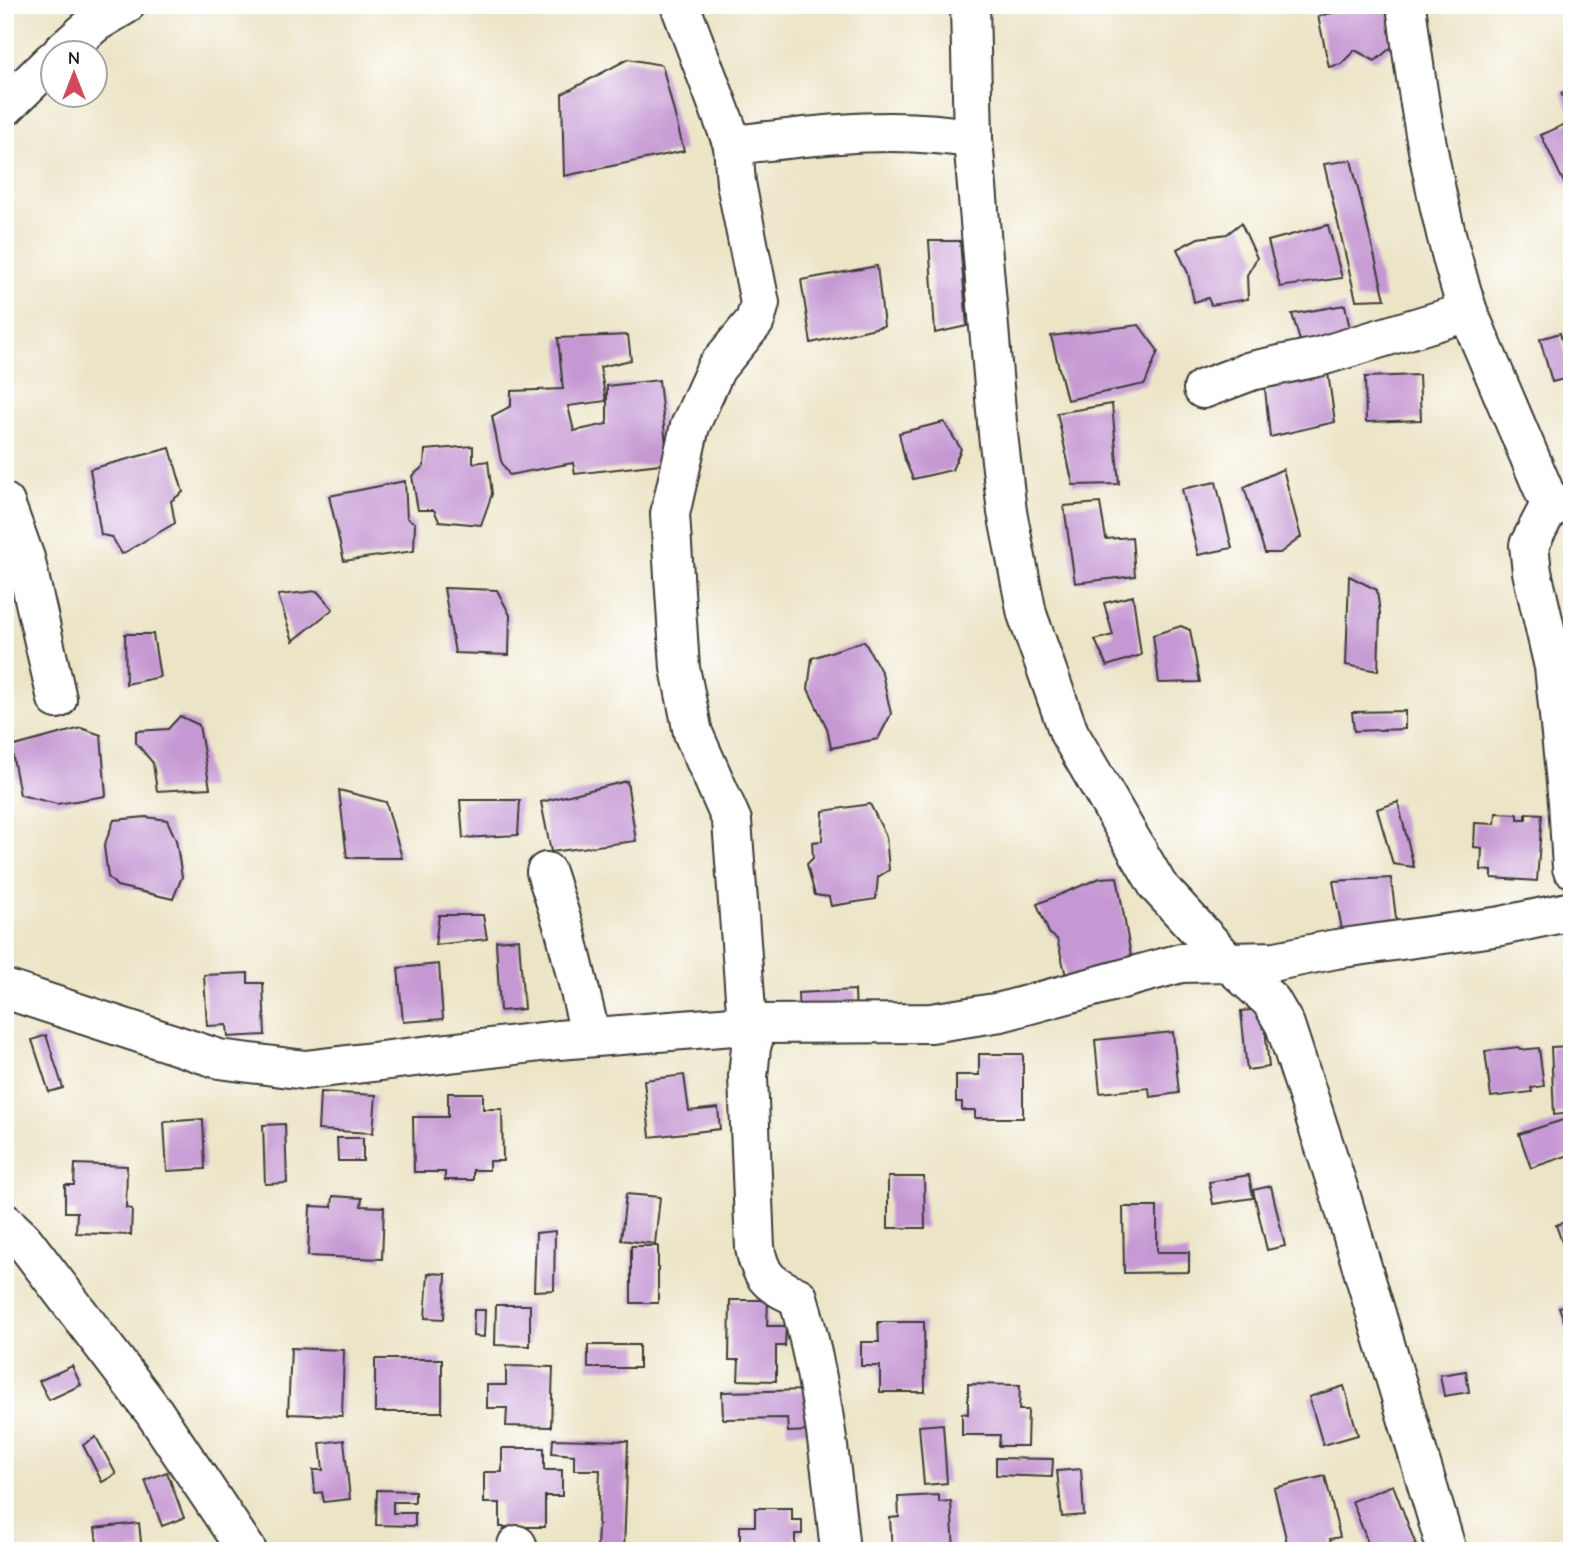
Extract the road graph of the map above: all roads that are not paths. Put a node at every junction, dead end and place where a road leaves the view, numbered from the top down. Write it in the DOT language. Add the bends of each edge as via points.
graph roads {
  1 [pos="125,5"];
  2 [pos="680,5"];
  3 [pos="971,5"];
  4 [pos="1406,5"];
  5 [pos="78,38"];
  6 [pos="38,75"];
  7 [pos="5,107"];
  8 [pos="973,139"];
  9 [pos="733,145"];
  10 [pos="1468,312"];
  11 [pos="1203,389"];
  12 [pos="5,503"];
  13 [pos="1561,503"];
  14 [pos="57,699"];
  15 [pos="1572,868"];
  16 [pos="546,872"];
  17 [pos="1572,911"];
  18 [pos="1228,962"];
  19 [pos="5,989"];
  20 [pos="753,1024"];
  21 [pos="591,1037"];
  22 [pos="5,1223"];
  23 [pos="247,1551"];
  24 [pos="840,1551"];
  25 [pos="1447,1551"];
  1 -- 5 [label="street"];
  2 -- 9 [label="street"];
  3 -- 8 [label="street"];
  4 -- 10 [label="street" via="1434,185"];
  6 -- 7 [label="street"];
  8 -- 9 [label="street" via="940,133 863,133"];
  8 -- 18 [label="street" via="998,434 1007,512 1027,614 1069,733 1109,805 1158,886"];
  9 -- 20 [label="street" via="760,303 755,321 716,368 690,426 670,514 680,668 693,733 732,821"];
  10 -- 11 [label="street" via="1318,357 1251,371"];
  10 -- 13 [label="street"];
  12 -- 14 [label="street" via="25,558"];
  13 -- 15 [label="street" via="1529,545 1554,667"];
  16 -- 21 [label="street"];
  17 -- 18 [label="street" via="1276,961"];
  18 -- 20 [label="street" via="1181,963 1001,1012 931,1023"];
  18 -- 25 [label="street" via="1271,1001 1295,1049"];
  19 -- 21 [label="street" via="219,1059 305,1070"];
  20 -- 21 [label="street"];
  20 -- 24 [label="street" via="748,1077 755,1248 760,1270 774,1286 798,1297 825,1412"];
  22 -- 23 [label="street" via="23,1240 154,1412"];
}
